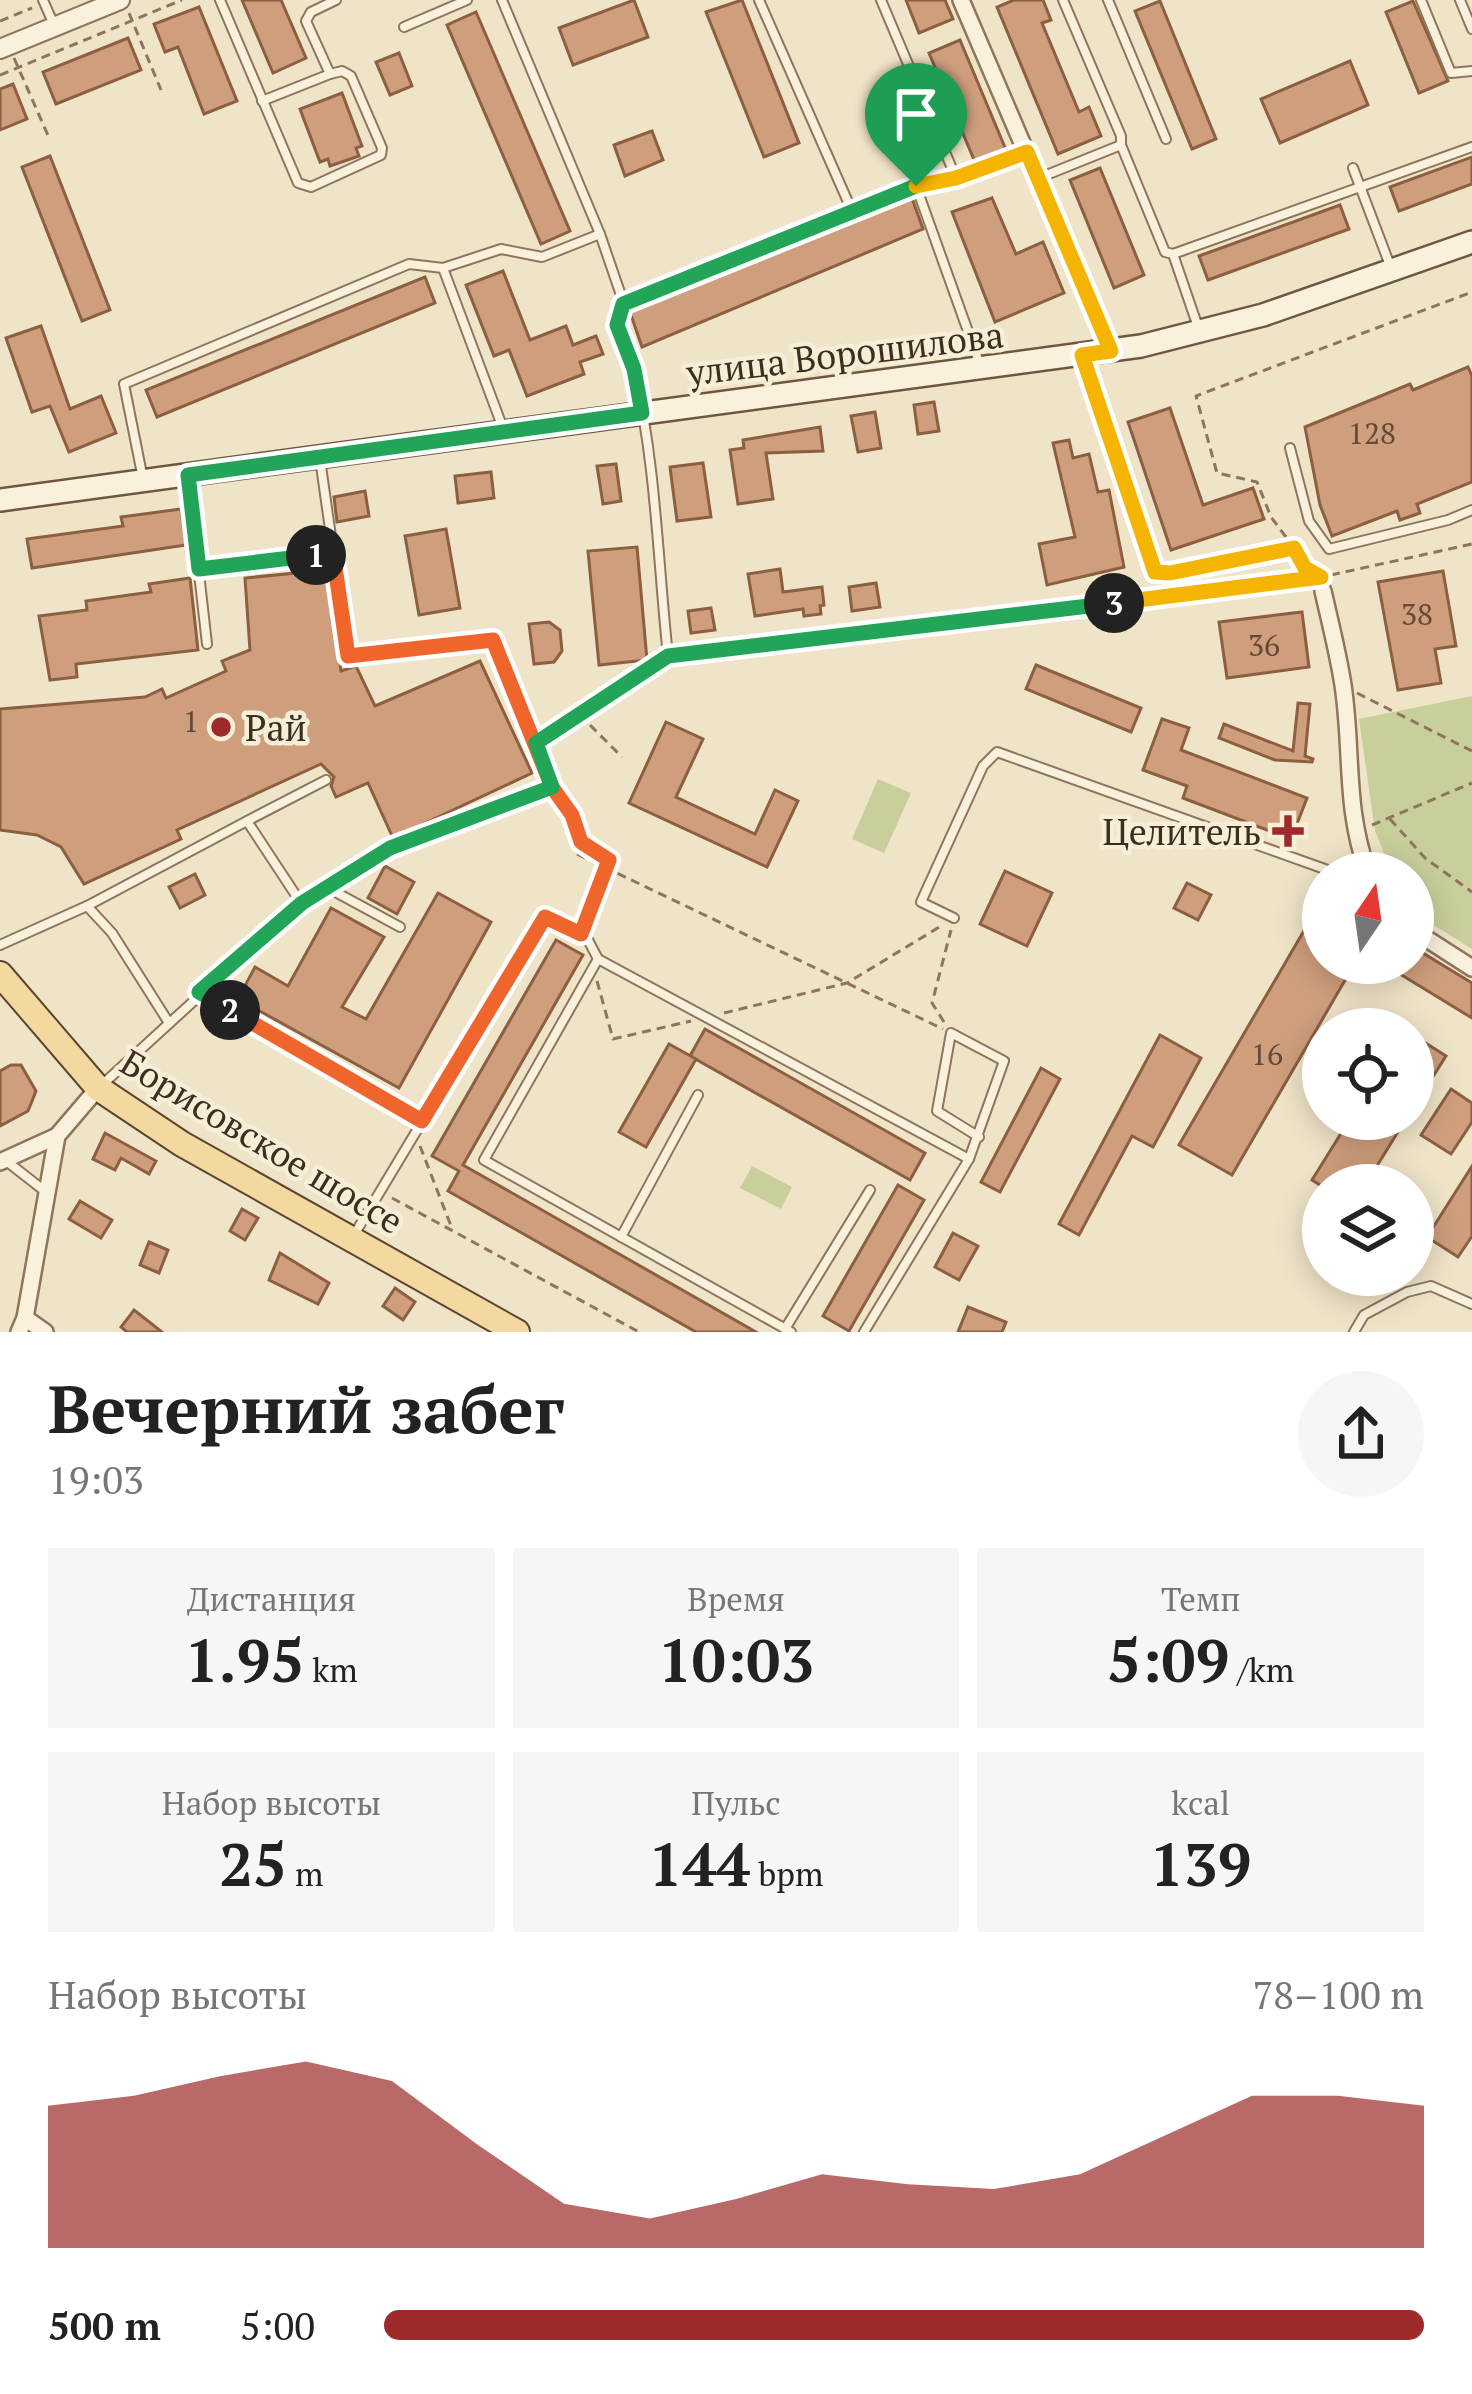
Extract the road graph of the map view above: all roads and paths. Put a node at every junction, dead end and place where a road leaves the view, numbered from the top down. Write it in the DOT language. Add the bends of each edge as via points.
graph roads {
  1 [pos="121,0"];
  2 [pos="182,0"];
  3 [pos="220,0"];
  4 [pos="336,0"];
  5 [pos="467,0"];
  6 [pos="502,0"];
  7 [pos="759,0"];
  8 [pos="881,0"];
  9 [pos="962,0"];
  10 [pos="1063,0"];
  11 [pos="1108,0"];
  12 [pos="1420,0"];
  13 [pos="1460,0"];
  14 [pos="44,1"];
  15 [pos="0,21"];
  16 [pos="133,21"];
  17 [pos="55,26"];
  18 [pos="404,27"];
  19 [pos="1472,29"];
  20 [pos="3,48"];
  21 [pos="19,67"];
  22 [pos="1472,70"];
  23 [pos="330,74"];
  24 [pos="0,75"];
  25 [pos="160,90"];
  26 [pos="262,101"];
  27 [pos="50,140"];
  28 [pos="1166,140"];
  29 [pos="1121,145"];
  30 [pos="1472,147"];
  31 [pos="1027,152"];
  32 [pos="1353,168"];
  33 [pos="956,178"];
  34 [pos="1037,178"];
  35 [pos="916,186"];
  36 [pos="1361,188"];
  37 [pos="852,211"];
  38 [pos="600,234"];
  39 [pos="1472,242"];
  40 [pos="1173,254"];
  41 [pos="443,268"];
  42 [pos="1392,270"];
  43 [pos="1472,292"];
  44 [pos="623,304"];
  45 [pos="1201,334"];
  46 [pos="1111,351"];
  47 [pos="1082,355"];
  48 [pos="981,368"];
  49 [pos="642,413"];
  50 [pos="505,432"];
  51 [pos="1289,448"];
  52 [pos="320,457"];
  53 [pos="188,475"];
  54 [pos="143,481"];
  55 [pos="0,500"];
  56 [pos="1472,510"];
  57 [pos="1472,544"];
  58 [pos="1294,548"];
  59 [pos="333,553"];
  60 [pos="199,569"];
  61 [pos="1322,584"];
  62 [pos="207,644"];
  63 [pos="668,656"];
  64 [pos="1344,688"];
  65 [pos="580,715"];
  66 [pos="536,743"];
  67 [pos="1472,751"];
  68 [pos="622,757"];
  69 [pos="326,780"];
  70 [pos="1472,782"];
  71 [pos="552,787"];
  72 [pos="1389,818"];
  73 [pos="247,821"];
  74 [pos="1354,833"];
  75 [pos="1361,852"];
  76 [pos="577,854"];
  77 [pos="1302,861"];
  78 [pos="607,868"];
  79 [pos="327,887"];
  80 [pos="1472,892"];
  81 [pos="302,903"];
  82 [pos="88,906"];
  83 [pos="955,918"];
  84 [pos="400,927"];
  85 [pos="581,934"];
  86 [pos="1434,944"];
  87 [pos="0,945"];
  88 [pos="598,958"];
  89 [pos="1472,968"];
  90 [pos="0,974"];
  91 [pos="847,982"];
  92 [pos="199,992"];
  93 [pos="169,1023"];
  94 [pos="951,1033"];
  95 [pos="98,1088"];
  96 [pos="698,1095"];
  97 [pos="422,1121"];
  98 [pos="415,1133"];
  99 [pos="57,1136"];
  100 [pos="979,1137"];
  101 [pos="968,1159"];
  102 [pos="2,1161"];
  103 [pos="870,1190"];
  104 [pos="380,1191"];
  105 [pos="46,1192"];
  106 [pos="452,1229"];
  107 [pos="621,1237"];
  108 [pos="351,1240"];
  109 [pos="1472,1304"];
  110 [pos="22,1325"];
  111 [pos="788,1330"];
  112 [pos="45,1332"];
  113 [pos="517,1332"];
  114 [pos="640,1332"];
  115 [pos="865,1332"];
  116 [pos="1354,1332"];
  1 -- 16 [label="path"];
  1 -- 17 [label="street"];
  2 -- 16 [label="path"];
  3 -- 26 [label="lane"];
  4 -- 23 [label="lane" via="306,21"];
  5 -- 18 [label="lane"];
  6 -- 38 [label="lane"];
  7 -- 37 [label="lane"];
  8 -- 33 [label="lane"];
  9 -- 31 [label="street"];
  10 -- 29 [label="lane"];
  11 -- 28 [label="lane"];
  12 -- 22 [label="lane" via="1450,73"];
  13 -- 19 [label="lane"];
  14 -- 15 [label="path"];
  14 -- 17 [label="lane"];
  16 -- 21 [label="path"];
  16 -- 25 [label="path"];
  17 -- 20 [label="street"];
  20 -- 21 [label="path"];
  21 -- 24 [label="path"];
  21 -- 27 [label="path"];
  23 -- 26 [label="lane"];
  23 -- 26 [label="lane" via="351,76 381,155 311,187 298,183"];
  29 -- 34 [label="lane"];
  29 -- 40 [label="lane"];
  30 -- 36 [label="lane"];
  31 -- 33 [label="lane"];
  31 -- 34 [label="street"];
  32 -- 36 [label="lane"];
  33 -- 35 [label="lane"];
  34 -- 46 [label="street"];
  35 -- 37 [label="lane"];
  35 -- 48 [label="lane"];
  36 -- 40 [label="lane"];
  36 -- 42 [label="lane"];
  37 -- 44 [label="lane"];
  38 -- 41 [label="lane" via="542,257 501,249"];
  38 -- 44 [label="lane"];
  39 -- 42 [label="main road, улица Ворошилова"];
  40 -- 45 [label="lane"];
  41 -- 50 [label="lane"];
  41 -- 54 [label="lane" via="409,264 124,384"];
  42 -- 45 [label="main road, улица Ворошилова"];
  43 -- 58 [label="path" via="1196,396 1216,473 1257,482"];
  44 -- 49 [label="lane" via="617,325"];
  45 -- 46 [label="main road, улица Ворошилова"];
  46 -- 47 [label="main road, улица Ворошилова"];
  47 -- 48 [label="main road, улица Ворошилова"];
  47 -- 58 [label="lane" via="1155,572"];
  48 -- 49 [label="main road, улица Ворошилова"];
  49 -- 50 [label="main road, улица Ворошилова"];
  49 -- 63 [label="lane"];
  50 -- 52 [label="main road, улица Ворошилова"];
  51 -- 56 [label="lane" via="1309,521 1329,549"];
  52 -- 53 [label="main road, улица Ворошилова"];
  52 -- 59 [label="lane"];
  53 -- 54 [label="main road, улица Ворошилова"];
  53 -- 60 [label="lane"];
  54 -- 55 [label="main road, улица Ворошилова"];
  57 -- 61 [label="path"];
  58 -- 61 [label="lane"];
  59 -- 60 [label="lane"];
  59 -- 66 [label="lane" via="348,656 493,640"];
  60 -- 62 [label="lane"];
  61 -- 63 [label="path"];
  61 -- 64 [label="street"];
  63 -- 65 [label="lane"];
  64 -- 67 [label="path"];
  64 -- 74 [label="street"];
  65 -- 66 [label="lane"];
  65 -- 68 [label="path"];
  66 -- 71 [label="lane"];
  69 -- 73 [label="lane"];
  70 -- 72 [label="path"];
  71 -- 78 [label="path" via="581,842 609,860"];
  71 -- 79 [label="lane" via="390,848"];
  72 -- 74 [label="path"];
  72 -- 80 [label="path"];
  73 -- 81 [label="lane"];
  73 -- 82 [label="lane"];
  74 -- 75 [label="street"];
  76 -- 78 [label="path"];
  77 -- 83 [label="lane" via="997,752 983,766 921,902"];
  78 -- 85 [label="path"];
  78 -- 91 [label="path"];
  79 -- 81 [label="lane"];
  79 -- 84 [label="lane"];
  81 -- 92 [label="lane"];
  82 -- 87 [label="lane"];
  82 -- 93 [label="lane"];
  83 -- 91 [label="path"];
  83 -- 94 [label="path" via="932,1003"];
  85 -- 88 [label="lane"];
  85 -- 97 [label="lane" via="545,917"];
  86 -- 89 [label="street"];
  88 -- 101 [label="lane"];
  88 -- 107 [label="lane" via="484,1160"];
  90 -- 95 [label="main road, Борисовское шоссе"];
  91 -- 94 [label="path"];
  92 -- 93 [label="lane"];
  92 -- 97 [label="path"];
  93 -- 95 [label="lane"];
  94 -- 100 [label="lane" via="937,1111"];
  94 -- 100 [label="lane" via="1004,1061"];
  95 -- 99 [label="street"];
  95 -- 108 [label="main road, Борисовское шоссе"];
  96 -- 107 [label="lane"];
  97 -- 98 [label="lane"];
  98 -- 104 [label="lane"];
  98 -- 106 [label="path"];
  99 -- 102 [label="street"];
  99 -- 105 [label="street"];
  100 -- 101 [label="lane"];
  101 -- 115 [label="lane"];
  102 -- 105 [label="lane"];
  103 -- 111 [label="lane"];
  104 -- 106 [label="path"];
  104 -- 108 [label="lane"];
  105 -- 110 [label="street"];
  106 -- 114 [label="path"];
  107 -- 111 [label="lane"];
  108 -- 113 [label="main road, Борисовское шоссе"];
  109 -- 116 [label="lane" via="1431,1286 1364,1315"];
  110 -- 112 [label="street"];
}
